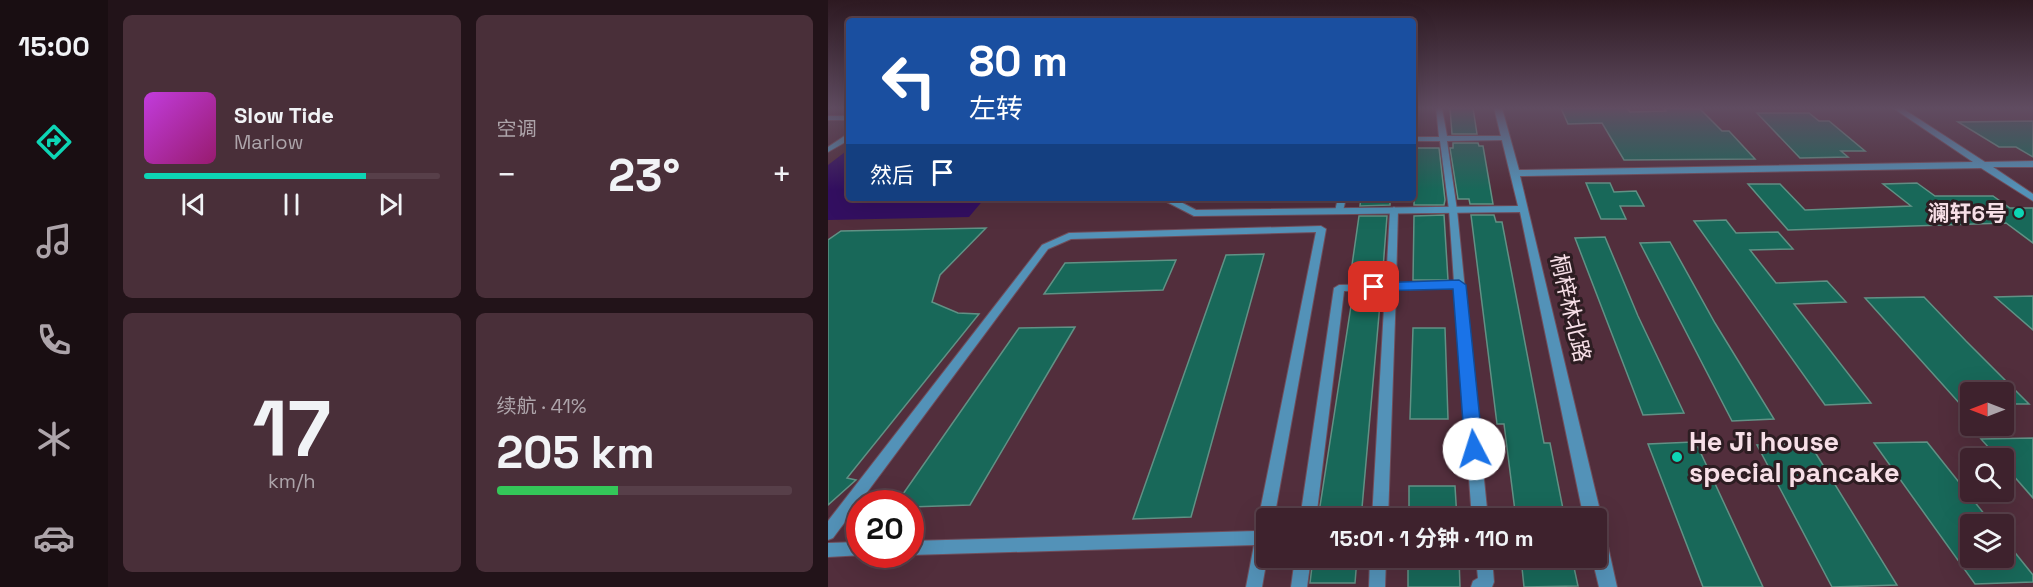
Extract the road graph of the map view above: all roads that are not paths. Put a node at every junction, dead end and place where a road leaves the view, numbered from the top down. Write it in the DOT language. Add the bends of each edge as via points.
graph roads {
  1 [pos="1938,135"];
  2 [pos="1441,138"];
  3 [pos="1505,138"];
  4 [pos="846,139"];
  5 [pos="1416,139"];
  6 [pos="828,150"];
  7 [pos="2033,164"];
  8 [pos="1983,165"];
  9 [pos="1514,173"];
  10 [pos="2033,198"];
  11 [pos="1170,201"];
  12 [pos="1342,201"];
  13 [pos="1524,209"];
  14 [pos="1394,210"];
  15 [pos="1453,210"];
  16 [pos="1340,211"];
  17 [pos="1459,285"];
  18 [pos="1391,286"];
  19 [pos="1268,508"];
  20 [pos="1310,508"];
  21 [pos="1381,508"];
  22 [pos="1479,508"];
  23 [pos="1591,508"];
  24 [pos="828,533"];
  25 [pos="1256,538"];
  26 [pos="924,548"];
  27 [pos="846,549"];
  28 [pos="828,550"];
  29 [pos="1257,568"];
  30 [pos="1302,568"];
  31 [pos="1378,568"];
  32 [pos="1485,568"];
  33 [pos="1604,568"];
  34 [pos="1254,587"];
  35 [pos="1299,587"];
  36 [pos="1377,587"];
  37 [pos="1479,587"];
  38 [pos="1608,587"];
  1 -- 8 [label="street"];
  2 -- 3 [label="lane"];
  2 -- 5 [label="lane"];
  2 -- 15 [label="lane" via="1445,142"];
  3 -- 9 [label="street, 桐梓林北路"];
  4 -- 6 [label="lane"];
  7 -- 8 [label="street"];
  8 -- 9 [label="street"];
  8 -- 10 [label="street"];
  9 -- 13 [label="street, 桐梓林北路"];
  11 -- 16 [label="street" via="1194,213"];
  12 -- 16 [label="lane"];
  13 -- 15 [label="street"];
  13 -- 23 [label="street, 桐梓林北路"];
  14 -- 15 [label="street"];
  14 -- 16 [label="street"];
  14 -- 18 [label="lane"];
  15 -- 17 [label="lane"];
  17 -- 18 [label="lane"];
  17 -- 22 [label="lane"];
  18 -- 20 [label="lane" via="1340,288"];
  18 -- 21 [label="lane"];
  19 -- 24 [label="lane" via="1321,229 1069,236 1045,247"];
  25 -- 26 [label="lane"];
  27 -- 28 [label="lane"];
  29 -- 34 [label="lane"];
  30 -- 35 [label="lane"];
  31 -- 36 [label="lane"];
  32 -- 37 [label="lane" via="1486,582"];
  33 -- 38 [label="street"];
}
